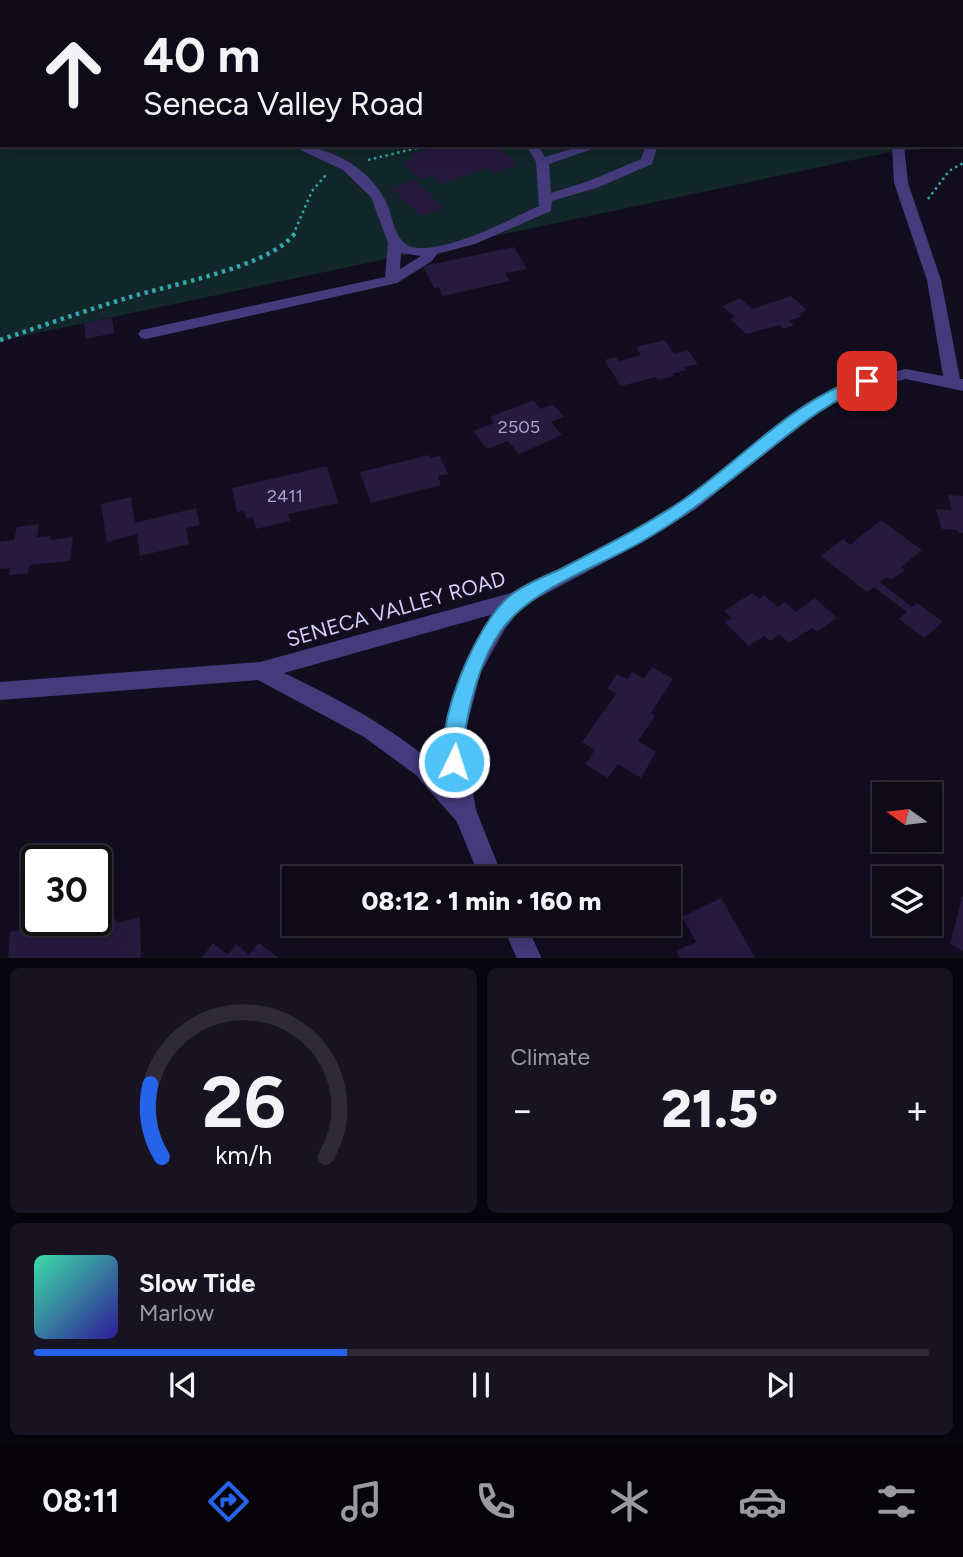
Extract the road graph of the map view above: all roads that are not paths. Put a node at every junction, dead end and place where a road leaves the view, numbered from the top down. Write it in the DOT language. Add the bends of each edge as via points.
graph roads {
  1 [pos="304,147"];
  2 [pos="533,147"];
  3 [pos="591,147"];
  4 [pos="651,147"];
  5 [pos="897,147"];
  6 [pos="542,162"];
  7 [pos="546,199"];
  8 [pos="395,243"];
  9 [pos="432,251"];
  10 [pos="392,280"];
  11 [pos="146,334"];
  12 [pos="957,384"];
  13 [pos="516,600"];
  14 [pos="260,671"];
  15 [pos="0,691"];
  16 [pos="467,816"];
  17 [pos="487,866"];
  18 [pos="520,936"];
  19 [pos="530,958"];
  1 -- 8 [label="street" via="362,176 382,205"];
  2 -- 6 [label="street"];
  3 -- 6 [label="street"];
  4 -- 7 [label="street" via="646,161 628,171"];
  5 -- 12 [label="street" via="906,210 936,290"];
  6 -- 7 [label="street"];
  7 -- 9 [label="street" via="546,208 490,235"];
  8 -- 9 [label="street" via="404,249"];
  8 -- 10 [label="street"];
  9 -- 10 [label="street"];
  10 -- 11 [label="street"];
  12 -- 13 [label="street, SENECA VALLEY ROAD" via="906,374 867,381 828,397 690,504"];
  13 -- 14 [label="street, SENECA VALLEY ROAD"];
  13 -- 16 [label="street" via="478,652 463,696 454,762"];
  14 -- 15 [label="street, SENECA VALLEY ROAD"];
  14 -- 16 [label="street" via="351,716 435,777"];
  16 -- 17 [label="street"];
  18 -- 19 [label="street"];
}
